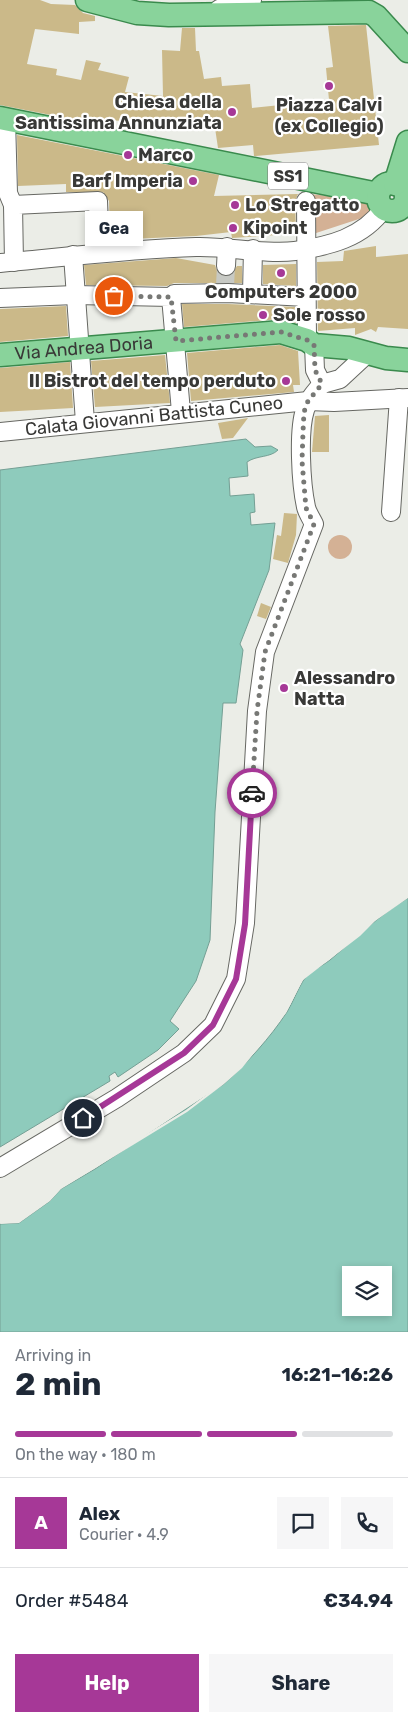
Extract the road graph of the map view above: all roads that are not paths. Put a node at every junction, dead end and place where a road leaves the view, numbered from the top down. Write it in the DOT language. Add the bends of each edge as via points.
graph roads {
  1 [pos="87,0"];
  2 [pos="252,0"];
  3 [pos="213,14"];
  4 [pos="408,51"];
  5 [pos="3,119"];
  6 [pos="408,142"];
  7 [pos="4,161"];
  8 [pos="394,198"];
  9 [pos="306,201"];
  10 [pos="13,205"];
  11 [pos="227,247"];
  12 [pos="305,249"];
  13 [pos="253,250"];
  14 [pos="100,253"];
  15 [pos="73,255"];
  16 [pos="7,262"];
  17 [pos="226,266"];
  18 [pos="252,294"];
  19 [pos="75,295"];
  20 [pos="171,297"];
  21 [pos="0,298"];
  22 [pos="306,298"];
  23 [pos="176,341"];
  24 [pos="311,342"];
  25 [pos="80,348"];
  26 [pos="368,353"];
  27 [pos="0,355"];
  28 [pos="408,360"];
  29 [pos="322,384"];
  30 [pos="404,398"];
  31 [pos="308,401"];
  32 [pos="181,412"];
  33 [pos="85,422"];
  34 [pos="0,432"];
  35 [pos="392,512"];
  36 [pos="0,1168"];
  1 -- 3 [label="main road" via="137,13"];
  2 -- 3 [label="street" via="226,6"];
  3 -- 4 [label="main road" via="369,12"];
  5 -- 7 [label="street"];
  5 -- 8 [label="main road, SS1"];
  6 -- 8 [label="main road"];
  7 -- 10 [label="street"];
  8 -- 12 [label="street" via="376,220 353,237"];
  9 -- 12 [label="street"];
  10 -- 14 [label="street" via="98,201"];
  10 -- 16 [label="street"];
  11 -- 13 [label="street"];
  11 -- 14 [label="street"];
  11 -- 17 [label="street"];
  12 -- 13 [label="street" via="293,252"];
  12 -- 22 [label="street"];
  13 -- 18 [label="street"];
  14 -- 15 [label="street"];
  15 -- 16 [label="street"];
  15 -- 19 [label="street"];
  18 -- 20 [label="street" via="224,290 174,294"];
  18 -- 22 [label="street"];
  19 -- 20 [label="street"];
  19 -- 21 [label="street"];
  19 -- 25 [label="street"];
  20 -- 23 [label="street"];
  22 -- 24 [label="street"];
  23 -- 24 [label="main road, Via Andrea Doria" via="281,332"];
  23 -- 25 [label="main road, Via Andrea Doria"];
  23 -- 32 [label="street"];
  24 -- 26 [label="main road, Via Andrea Doria"];
  24 -- 29 [label="street" via="315,370"];
  25 -- 27 [label="main road, Via Andrea Doria"];
  25 -- 33 [label="street"];
  26 -- 28 [label="main road, Via Andrea Doria"];
  26 -- 29 [label="street" via="340,379"];
  29 -- 31 [label="street"];
  30 -- 31 [label="street, Calata Giovanni Battista Cuneo"];
  30 -- 35 [label="street"];
  31 -- 32 [label="street, Calata Giovanni Battista Cuneo"];
  31 -- 36 [label="street" via="304,412 302,461 306,508 314,524 265,652 257,711 245,924 236,979 213,1025 184,1053"];
  32 -- 33 [label="street, Calata Giovanni Battista Cuneo"];
  33 -- 34 [label="street, Calata Giovanni Battista Cuneo"];
}
